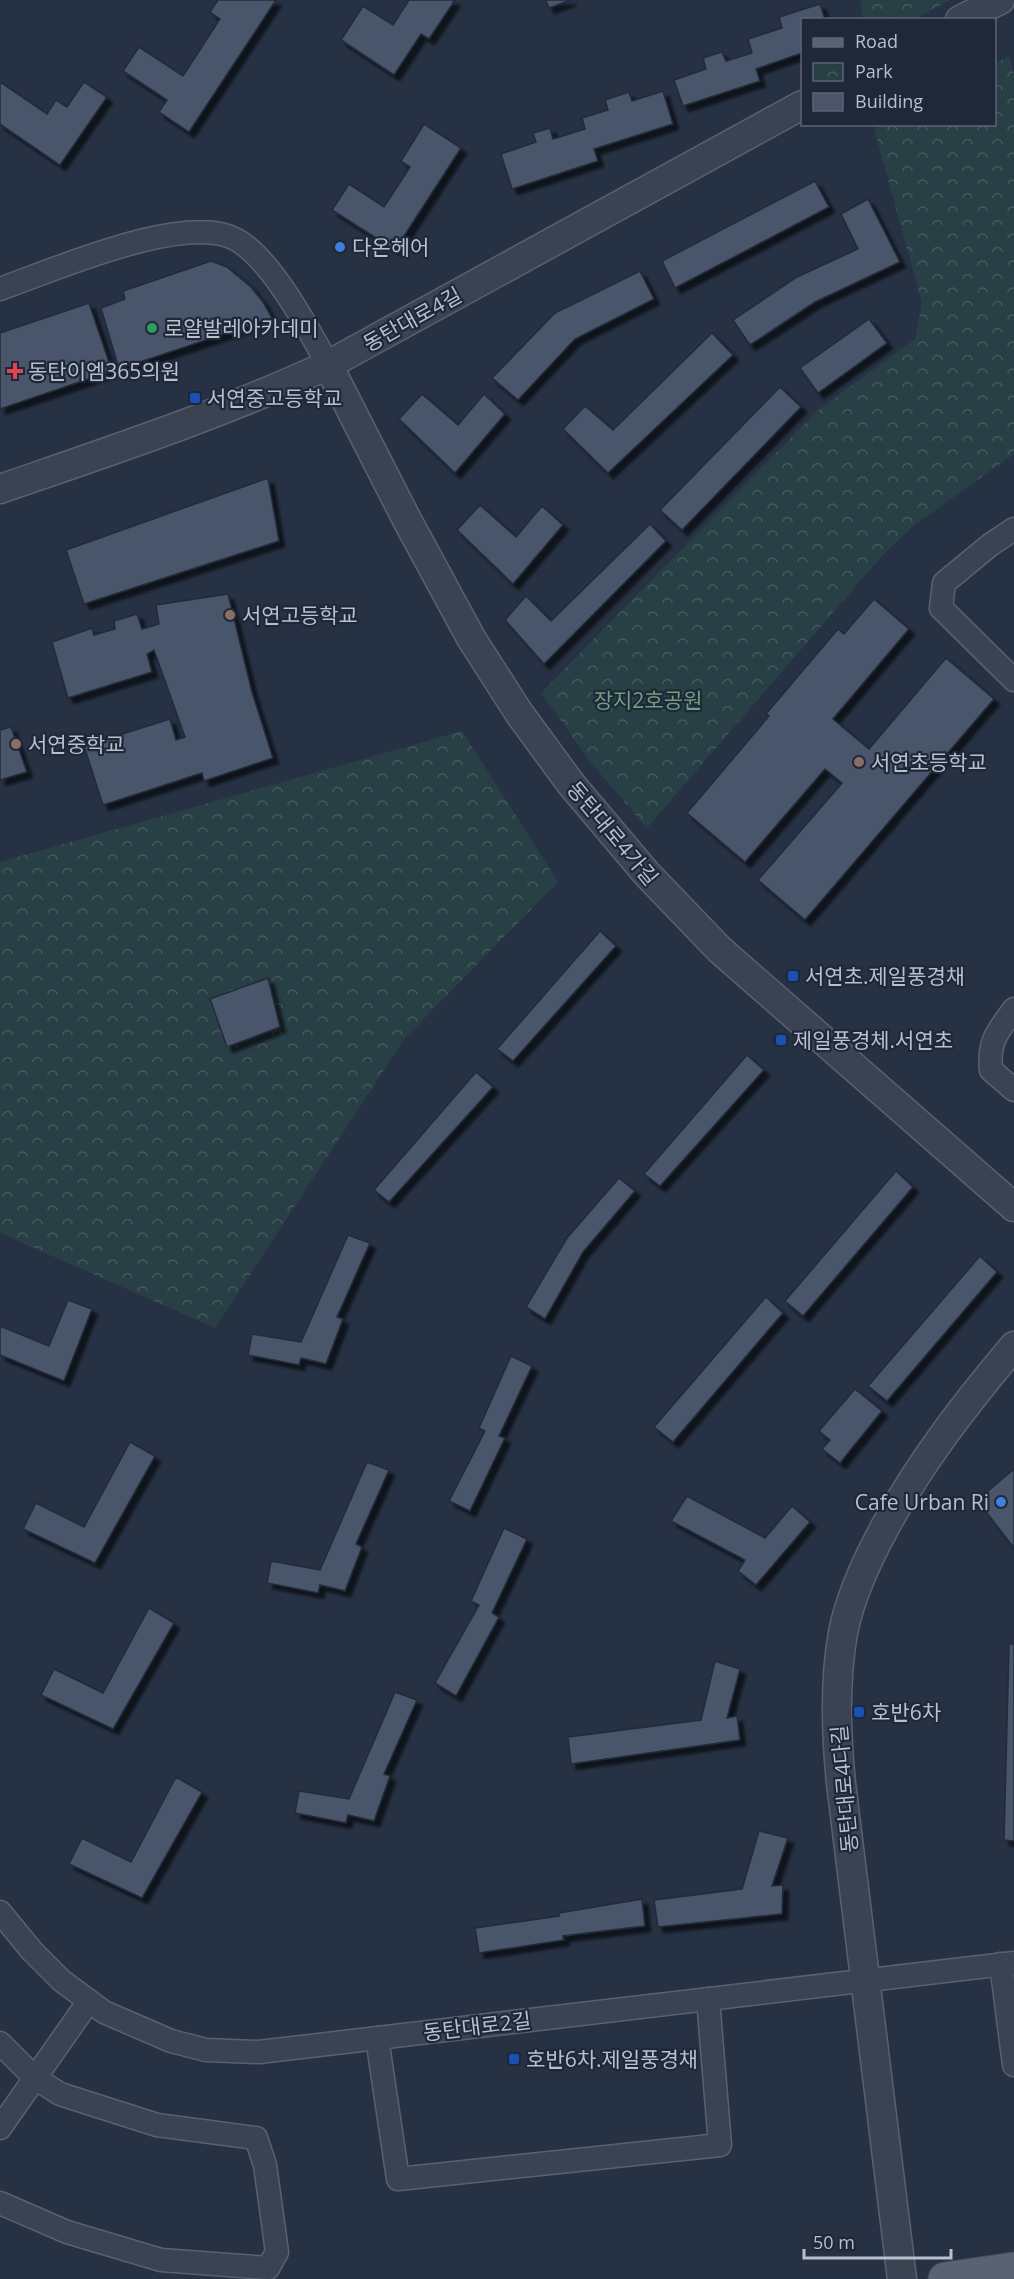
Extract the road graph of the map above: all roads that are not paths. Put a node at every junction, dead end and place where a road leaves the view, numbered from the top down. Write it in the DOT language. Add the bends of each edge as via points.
graph roads {
  1 [pos="1000,0"];
  2 [pos="964,18"];
  3 [pos="801,106"];
  4 [pos="0,289"];
  5 [pos="328,365"];
  6 [pos="0,489"];
  7 [pos="1014,529"];
  8 [pos="1014,680"];
  9 [pos="1014,1009"];
  10 [pos="1014,1090"];
  11 [pos="1014,1208"];
  12 [pos="1014,1346"];
  13 [pos="0,1912"];
  14 [pos="1007,1964"];
  15 [pos="865,1981"];
  16 [pos="708,1999"];
  17 [pos="89,2001"];
  18 [pos="377,2038"];
  19 [pos="0,2043"];
  20 [pos="1014,2065"];
  21 [pos="35,2078"];
  22 [pos="0,2128"];
  23 [pos="0,2203"];
  24 [pos="1014,2269"];
  25 [pos="902,2279"];
  26 [pos="945,2279"];
  1 -- 2 [label="street"];
  3 -- 5 [label="street, 동탄대로4길"];
  4 -- 5 [label="street" via="127,245 163,235 202,231 237,240 262,261 305,323"];
  5 -- 6 [label="street, 동탄대로4길" via="122,447"];
  5 -- 11 [label="street, 동탄대로4가길" via="471,638 571,784 647,874 720,950"];
  7 -- 8 [label="street" via="944,583 941,608"];
  9 -- 10 [label="street" via="994,1037 989,1053 991,1070"];
  12 -- 15 [label="street, 동탄대로4다길" via="934,1445 905,1491 869,1556 843,1632 836,1729"];
  13 -- 17 [label="street, 동탄대로2길" via="62,1981"];
  14 -- 15 [label="street, 동탄대로2길"];
  14 -- 20 [label="street, 동탄대로2길"];
  15 -- 16 [label="street, 동탄대로2길"];
  15 -- 25 [label="street, 동탄대로4다길"];
  16 -- 18 [label="street, 동탄대로2길"];
  16 -- 18 [label="street" via="720,2145 398,2179"];
  17 -- 18 [label="street, 동탄대로2길" via="104,2012 171,2041 206,2050 259,2052"];
  17 -- 21 [label="street"];
  19 -- 21 [label="street"];
  21 -- 22 [label="street"];
  21 -- 23 [label="street" via="60,2094 157,2125 256,2138 265,2165 277,2252 268,2268 161,2260 67,2232"];
  24 -- 26 [label="main road"];
}
